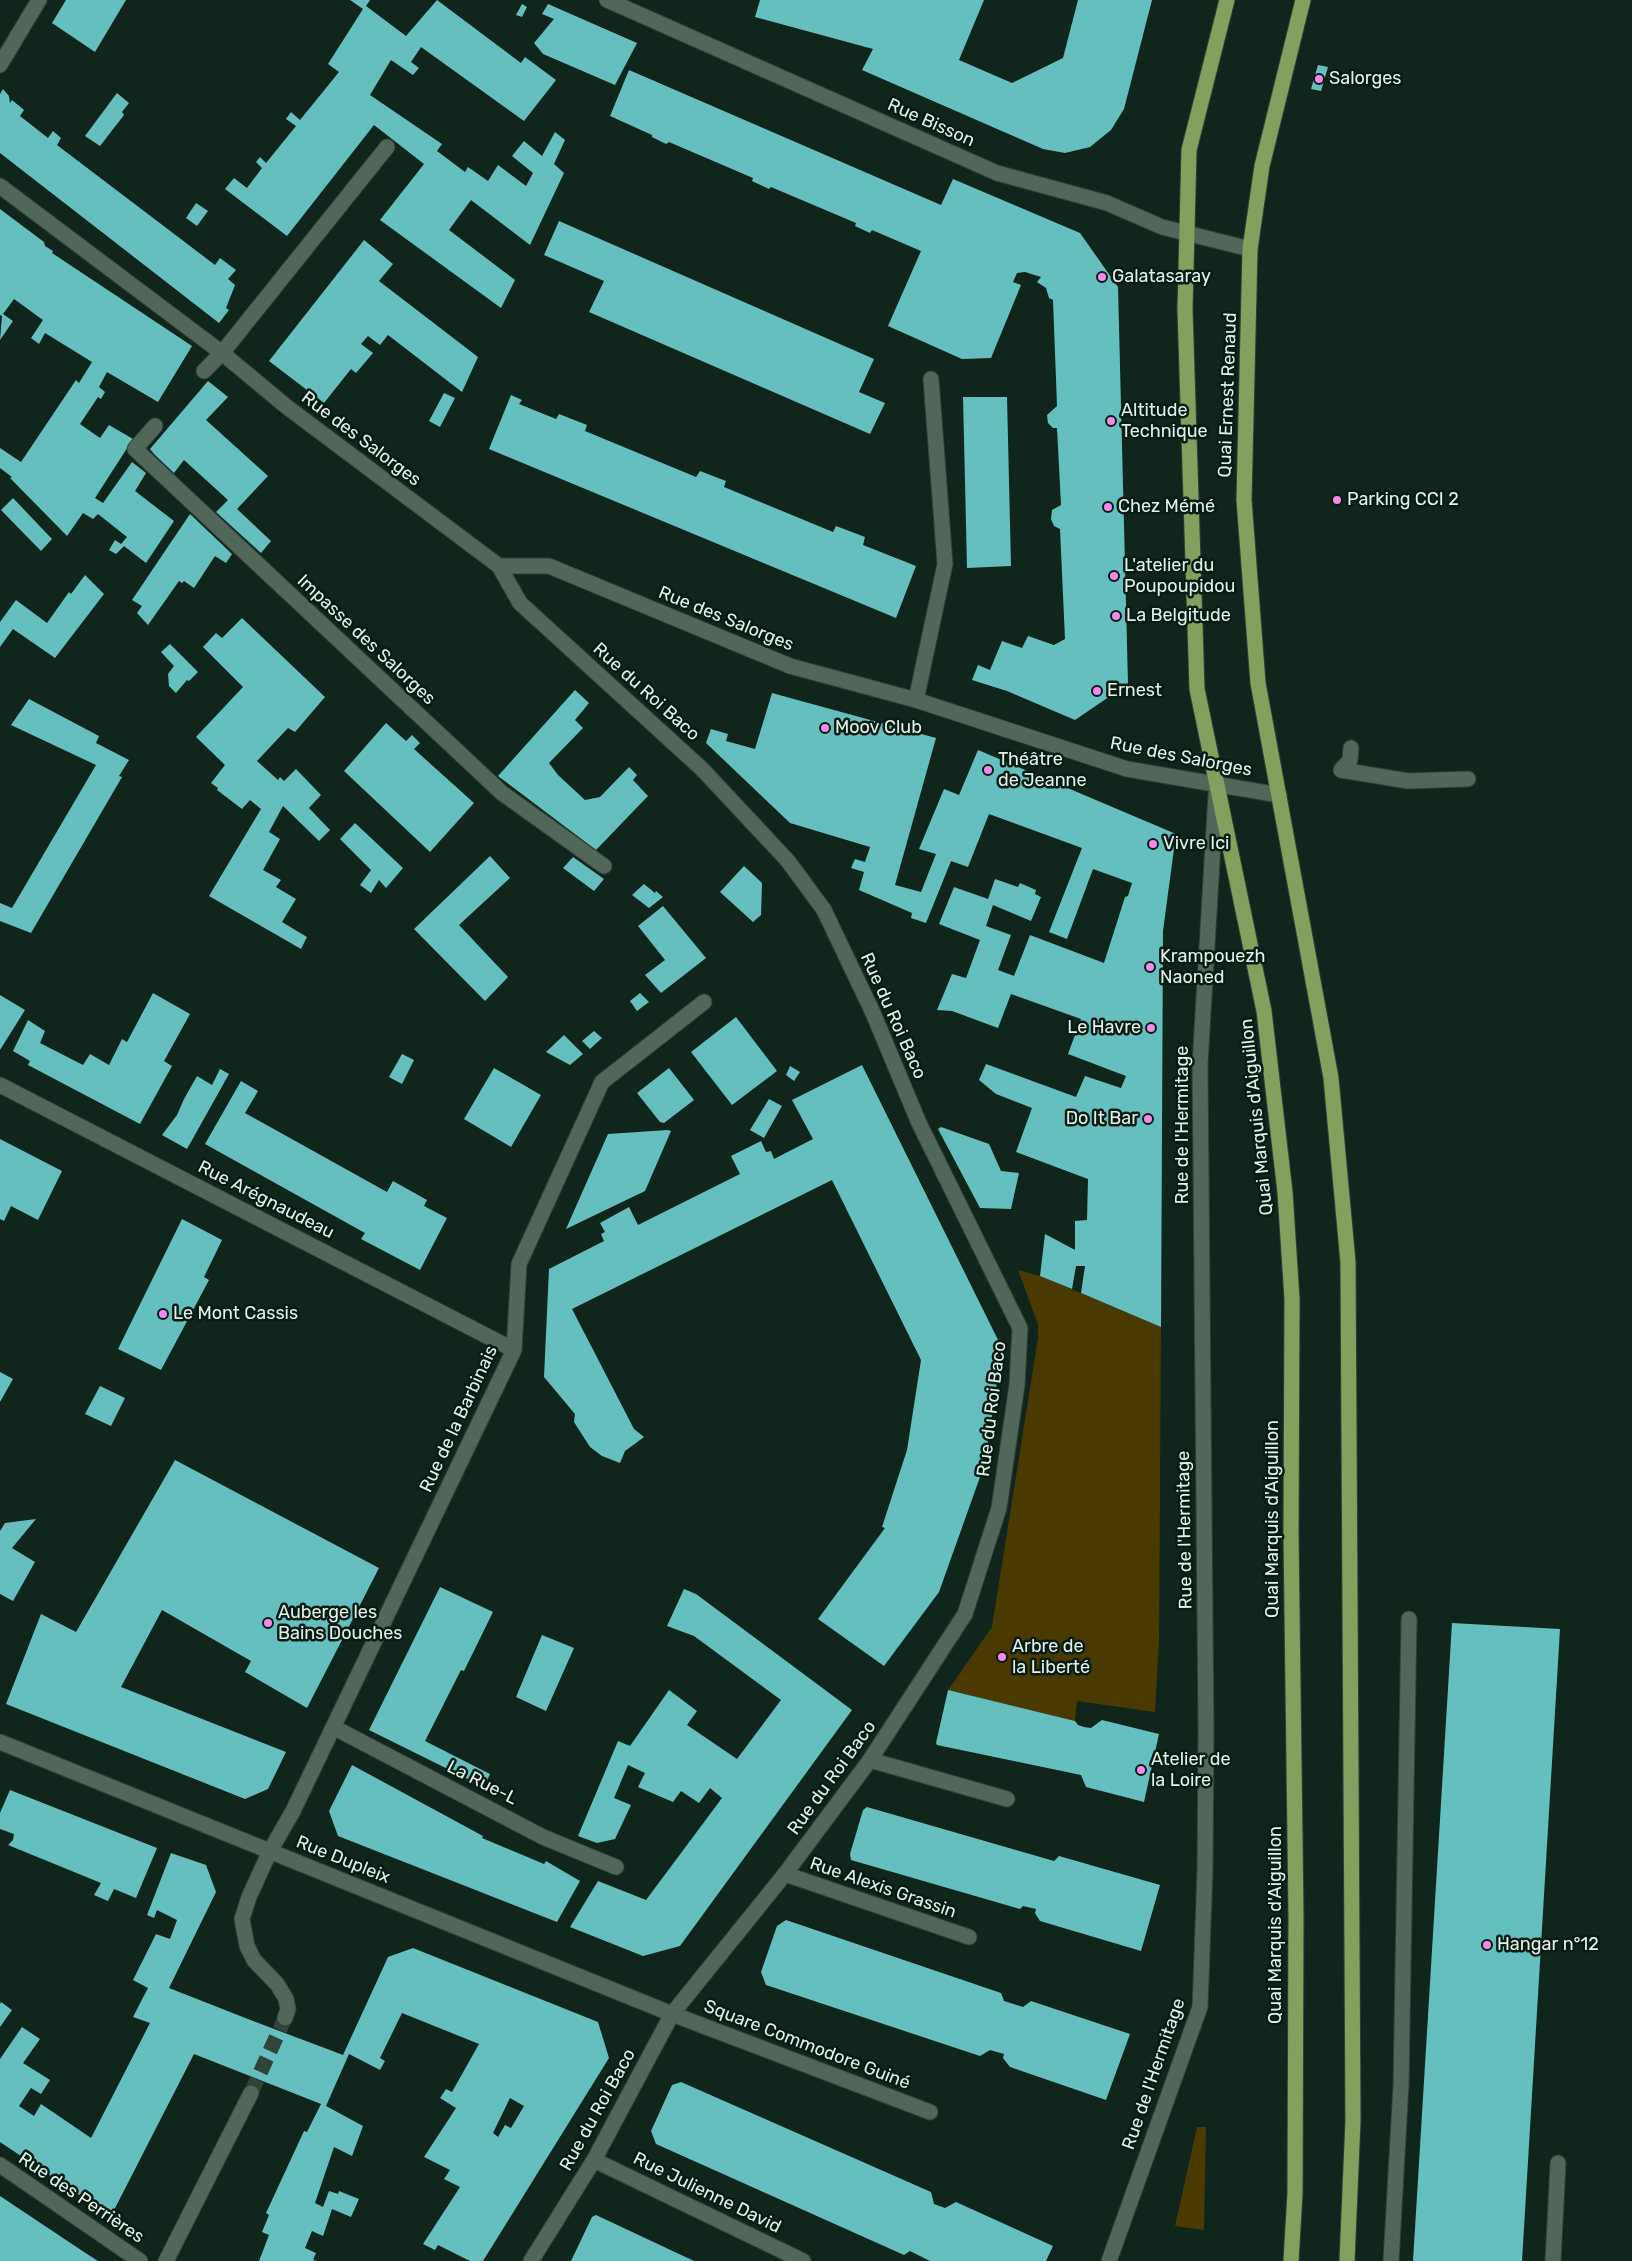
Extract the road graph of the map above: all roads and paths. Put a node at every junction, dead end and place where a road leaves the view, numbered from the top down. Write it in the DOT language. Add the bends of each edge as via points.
graph roads {
  1 [pos="39,0"];
  2 [pos="607,0"];
  3 [pos="1227,0"];
  4 [pos="1303,0"];
  5 [pos="0,65"];
  6 [pos="387,147"];
  7 [pos="0,186"];
  8 [pos="1187,233"];
  9 [pos="1250,249"];
  10 [pos="222,353"];
  11 [pos="204,372"];
  12 [pos="931,379"];
  13 [pos="155,426"];
  14 [pos="499,566"];
  15 [pos="916,700"];
  16 [pos="1351,748"];
  17 [pos="1468,779"];
  18 [pos="1217,784"];
  19 [pos="1279,795"];
  20 [pos="604,866"];
  21 [pos="704,1002"];
  22 [pos="0,1085"];
  23 [pos="514,1350"];
  24 [pos="1409,1619"];
  25 [pos="333,1727"];
  26 [pos="0,1742"];
  27 [pos="870,1760"];
  28 [pos="1007,1799"];
  29 [pos="270,1851"];
  30 [pos="616,1867"];
  31 [pos="785,1874"];
  32 [pos="969,1937"];
  33 [pos="672,2014"];
  34 [pos="285,2018"];
  35 [pos="251,2094"];
  36 [pos="930,2112"];
  37 [pos="594,2160"];
  38 [pos="1558,2163"];
  39 [pos="0,2165"];
  40 [pos="140,2261"];
  41 [pos="166,2261"];
  42 [pos="531,2261"];
  43 [pos="804,2261"];
  44 [pos="1109,2261"];
  45 [pos="1291,2261"];
  46 [pos="1347,2261"];
  47 [pos="1391,2261"];
  48 [pos="1553,2261"];
  1 -- 5 [label="street"];
  2 -- 8 [label="street, Rue Bisson" via="997,173 1107,203"];
  3 -- 8 [label="main road, Quai Ernest Renaud" via="1189,150"];
  4 -- 9 [label="main road, Quai Ernest Renaud" via="1262,166"];
  6 -- 10 [label="street"];
  7 -- 10 [label="street, Rue des Salorges"];
  8 -- 9 [label="street, Rue Bisson"];
  8 -- 18 [label="main road, Quai Ernest Renaud" via="1184,309 1197,689"];
  9 -- 19 [label="main road, Quai Ernest Renaud" via="1244,500 1258,683"];
  10 -- 11 [label="street"];
  10 -- 14 [label="street, Rue des Salorges" via="287,407"];
  12 -- 15 [label="street" via="945,564"];
  13 -- 20 [label="street, Impasse des Salorges" via="135,449 502,793"];
  14 -- 15 [label="street, Rue des Salorges" via="549,566 790,666"];
  14 -- 27 [label="street, Rue du Roi Baco" via="520,603 702,768 788,861 824,910 873,1013 919,1123 1020,1328 1017,1385 999,1508 965,1614"];
  15 -- 18 [label="street, Rue des Salorges" via="1128,769"];
  16 -- 17 [label="street" via="1350,760 1341,770 1408,781"];
  18 -- 19 [label="street, Rue des Salorges"];
  18 -- 44 [label="street, Rue de l'Hermitage" via="1200,1064 1206,1739 1200,2007"];
  18 -- 45 [label="main road, Quai Marquis d'Aiguillon" via="1264,1011 1285,1192 1292,1299 1296,1946 1295,2193"];
  19 -- 46 [label="main road" via="1331,1078 1348,1262 1353,2120"];
  21 -- 23 [label="street, Rue de la Barbinais" via="602,1082 519,1264"];
  22 -- 23 [label="street, Rue Arégnaudeau"];
  23 -- 25 [label="street, Rue de la Barbinais"];
  24 -- 47 [label="street" via="1401,2085"];
  25 -- 29 [label="street, Rue de la Barbinais" via="284,1830"];
  25 -- 30 [label="street, La Rue-L" via="543,1836"];
  26 -- 29 [label="street, Rue Dupleix"];
  27 -- 28 [label="street"];
  27 -- 31 [label="street, Rue du Roi Baco"];
  29 -- 33 [label="street, Rue Dupleix"];
  29 -- 34 [label="street, Rue de la Barbinais" via="242,1919 247,1946 254,1960 278,1984 286,1999 288,2009"];
  31 -- 32 [label="street, Rue Alexis Grassin"];
  31 -- 33 [label="street, Rue du Roi Baco"];
  33 -- 36 [label="street, Square Commodore Guiné"];
  33 -- 37 [label="street, Rue du Roi Baco"];
  35 -- 41 [label="street"];
  37 -- 42 [label="street, Rue du Roi Baco"];
  37 -- 43 [label="street, Rue Julienne David"];
  38 -- 48 [label="street"];
  39 -- 40 [label="street, Rue des Perrières"];
}
